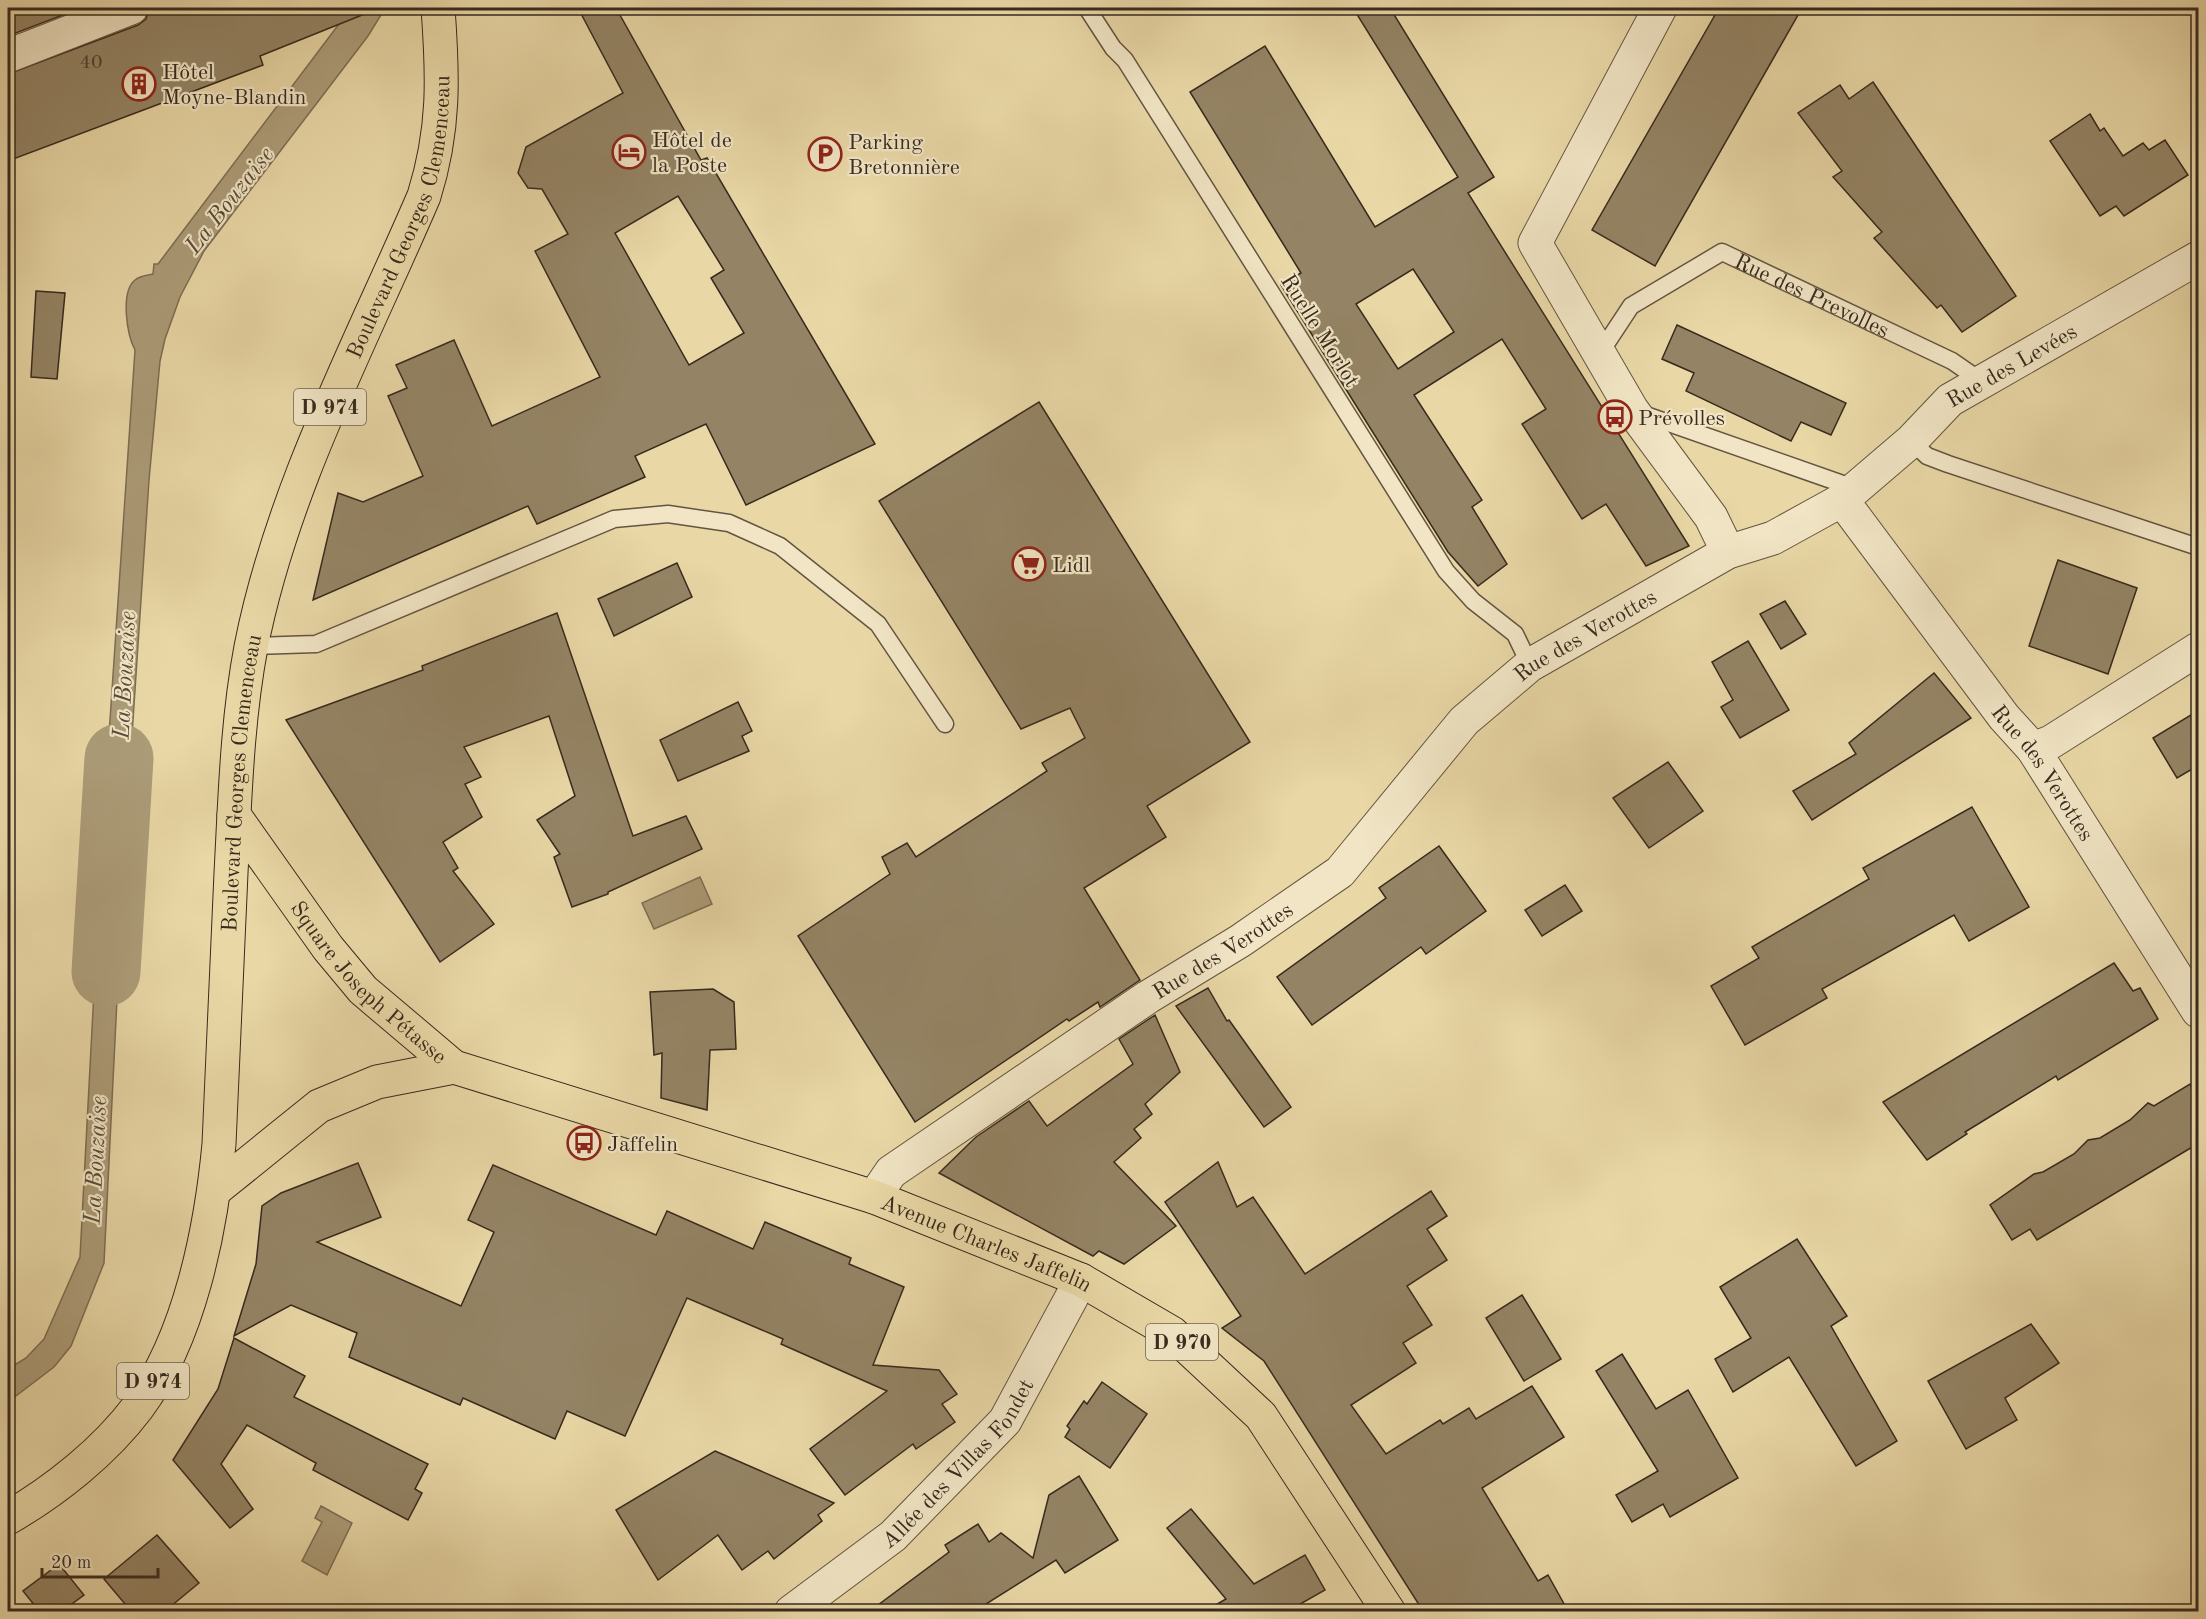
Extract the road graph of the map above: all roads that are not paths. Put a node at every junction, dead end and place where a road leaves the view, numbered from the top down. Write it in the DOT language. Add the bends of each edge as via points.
graph roads {
  1 [pos="131,8"];
  2 [pos="438,8"];
  3 [pos="1087,8"];
  4 [pos="1660,8"];
  5 [pos="8,56"];
  6 [pos="2199,258"];
  7 [pos="1600,353"];
  8 [pos="1981,381"];
  9 [pos="1632,410"];
  10 [pos="1911,441"];
  11 [pos="1850,494"];
  12 [pos="2199,547"];
  13 [pos="1728,552"];
  14 [pos="251,646"];
  15 [pos="2199,649"];
  16 [pos="1530,665"];
  17 [pos="945,724"];
  18 [pos="2033,749"];
  19 [pos="234,815"];
  20 [pos="2199,1011"];
  21 [pos="454,1067"];
  22 [pos="215,1190"];
  23 [pos="874,1197"];
  24 [pos="1081,1280"];
  25 [pos="8,1518"];
  26 [pos="791,1611"];
  27 [pos="1389,1611"];
  1 -- 5 [label="street"];
  2 -- 14 [label="main road, Boulevard Georges Clemenceau / D 974" via="442,100 436,158 420,206 320,430 273,559"];
  3 -- 16 [label="lane, Ruelle Morlot" via="1125,60 1446,571 1473,601 1515,634"];
  4 -- 7 [label="street" via="1535,243"];
  6 -- 8 [label="street, Rue des Levées"];
  7 -- 8 [label="lane, Rue des Prevolles" via="1631,306 1722,252 1952,361"];
  7 -- 9 [label="street"];
  8 -- 10 [label="street, Rue des Levées" via="1950,400"];
  9 -- 11 [label="lane"];
  9 -- 13 [label="street" via="1711,517"];
  10 -- 11 [label="street, Rue des Levées"];
  10 -- 12 [label="lane" via="1927,456 1948,464"];
  11 -- 13 [label="street, Rue des Verottes" via="1773,538"];
  11 -- 18 [label="street, Rue des Verottes" via="2004,717"];
  13 -- 16 [label="street, Rue des Verottes"];
  14 -- 17 [label="lane" via="316,644 614,519 668,514 729,523 780,546 878,624"];
  14 -- 19 [label="main road, Boulevard Georges Clemenceau / D 974"];
  15 -- 18 [label="street" via="2051,742"];
  16 -- 23 [label="street, Rue des Verottes" via="1464,721 1340,872 891,1172"];
  18 -- 20 [label="street, Rue des Verottes"];
  19 -- 21 [label="main road, Square Joseph Pétasse" via="328,948 363,990"];
  19 -- 22 [label="main road, Boulevard Georges Clemenceau / D 974"];
  21 -- 22 [label="main road, Square Joseph Pétasse" via="377,1082 319,1106"];
  21 -- 23 [label="main road, Avenue Charles Jaffelin / D 970"];
  22 -- 25 [label="main road, Boulevard Georges Clemenceau / D 974" via="202,1256 181,1325 140,1405 69,1476"];
  23 -- 24 [label="main road, Avenue Charles Jaffelin / D 970"];
  24 -- 26 [label="street, Allée des Villas Fondet" via="1005,1421 893,1536"];
  24 -- 27 [label="main road, Avenue Charles Jaffelin / D 970" via="1172,1333 1261,1416"];
}
